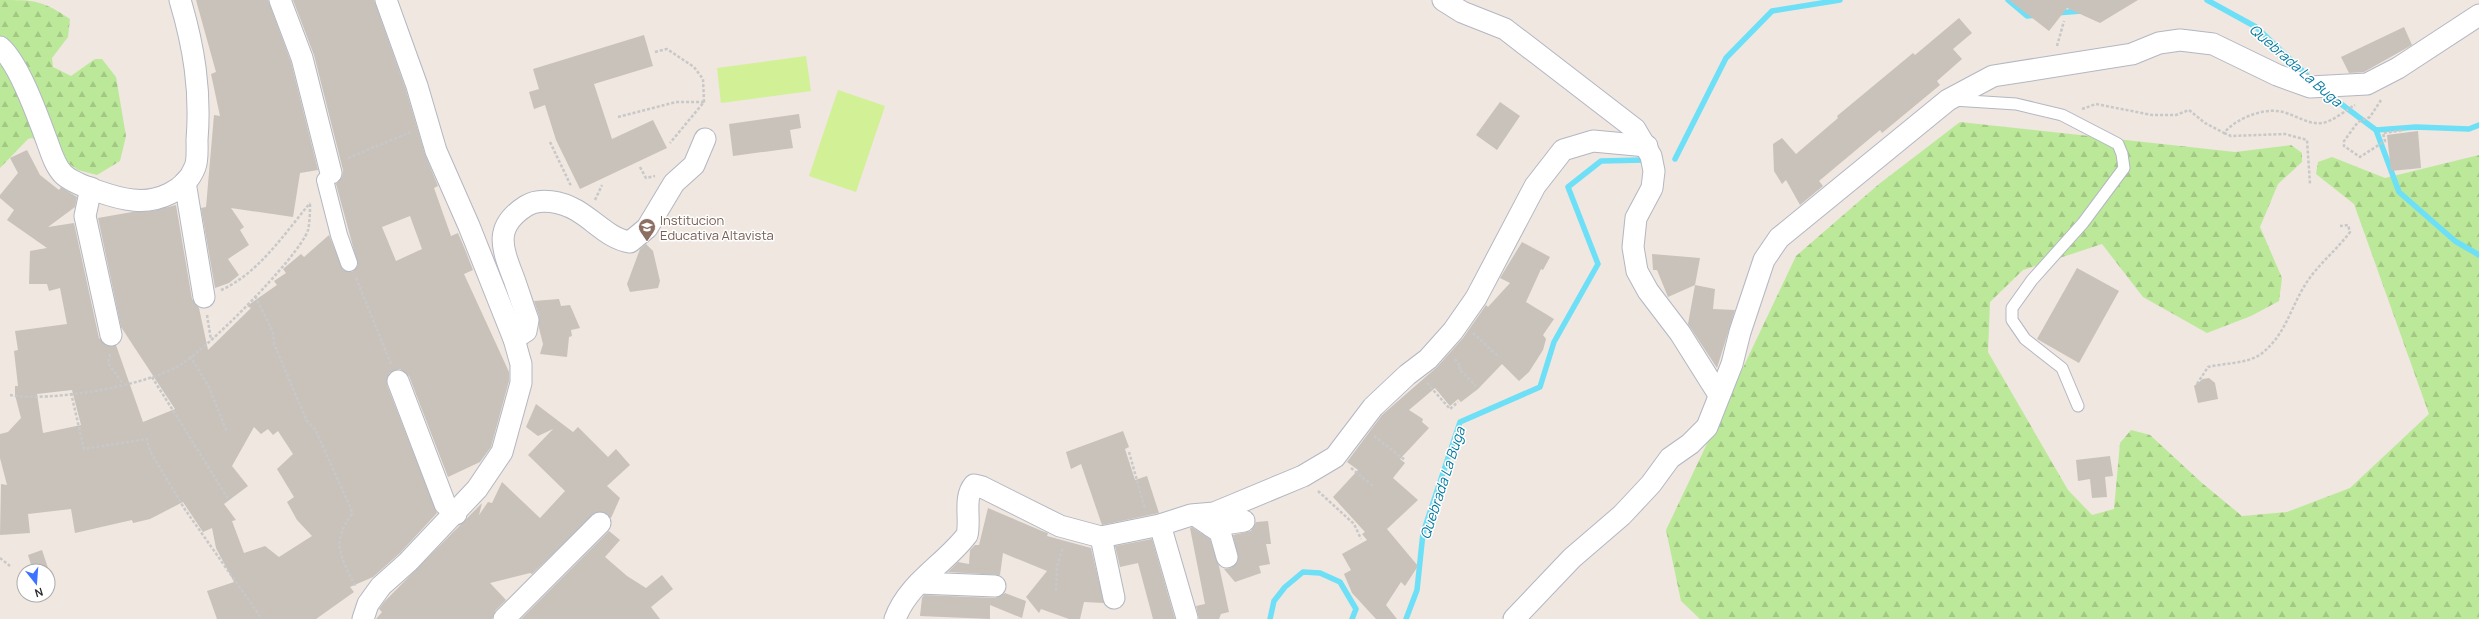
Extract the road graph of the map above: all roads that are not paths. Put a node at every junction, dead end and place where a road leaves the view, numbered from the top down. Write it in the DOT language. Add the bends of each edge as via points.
graph roads {
  1 [pos="180,0"];
  2 [pos="280,0"];
  3 [pos="386,0"];
  4 [pos="1443,0"];
  5 [pos="2479,15"];
  6 [pos="0,47"];
  7 [pos="1948,100"];
  8 [pos="705,139"];
  9 [pos="1647,146"];
  10 [pos="328,176"];
  11 [pos="185,182"];
  12 [pos="91,188"];
  13 [pos="349,263"];
  14 [pos="204,297"];
  15 [pos="111,334"];
  16 [pos="514,339"];
  17 [pos="398,381"];
  18 [pos="1719,395"];
  19 [pos="2078,406"];
  20 [pos="456,514"];
  21 [pos="1203,521"];
  22 [pos="1244,521"];
  23 [pos="600,524"];
  24 [pos="1154,526"];
  25 [pos="1101,537"];
  26 [pos="1227,557"];
  27 [pos="919,583"];
  28 [pos="995,586"];
  29 [pos="1114,598"];
  30 [pos="365,614"];
  31 [pos="1187,618"];
  32 [pos="504,619"];
  33 [pos="896,619"];
  34 [pos="1514,619"];
  1 -- 11 [label="street" via="190,34 199,85 196,167"];
  2 -- 10 [label="street" via="302,58"];
  3 -- 16 [label="street" via="436,151"];
  4 -- 9 [label="street" via="1462,12 1505,29 1635,129"];
  5 -- 7 [label="street" via="2367,84 2310,87 2213,44 2180,40 2159,43 2132,54 1993,76"];
  6 -- 12 [label="street" via="18,74 54,159 63,174"];
  7 -- 18 [label="street" via="1779,238 1764,260 1732,364"];
  7 -- 19 [label="lane" via="2016,104 2062,115 2118,144 2124,168 2083,223 2032,280 2012,308 2012,320 2025,340 2062,368"];
  8 -- 16 [label="street" via="694,165 674,184 647,228 630,242 614,237 576,210 554,202 530,204 511,217 504,232 503,248 528,320 526,331"];
  9 -- 18 [label="street" via="1654,171 1652,188 1636,218 1633,247 1637,271"];
  9 -- 21 [label="street" via="1593,141 1563,150 1535,186 1476,298 1460,321 1428,359 1373,407 1336,456 1303,476"];
  10 -- 13 [label="street" via="339,235"];
  11 -- 12 [label="street" via="171,196 136,201 118,199"];
  11 -- 14 [label="street"];
  12 -- 15 [label="street" via="85,216"];
  16 -- 20 [label="street" via="521,364 521,383 502,452 477,490"];
  17 -- 20 [label="street" via="445,504"];
  18 -- 34 [label="street" via="1707,427 1690,444 1670,458 1651,484 1622,515 1572,558"];
  20 -- 30 [label="street" via="381,586"];
  21 -- 22 [label="street"];
  21 -- 24 [label="street"];
  21 -- 26 [label="street" via="1220,532"];
  23 -- 32 [label="street"];
  24 -- 25 [label="street"];
  24 -- 31 [label="street"];
  25 -- 27 [label="street" via="1060,526 974,485 968,496 970,526 967,535"];
  25 -- 29 [label="street"];
  27 -- 28 [label="street"];
  27 -- 33 [label="street" via="899,609"];
}
